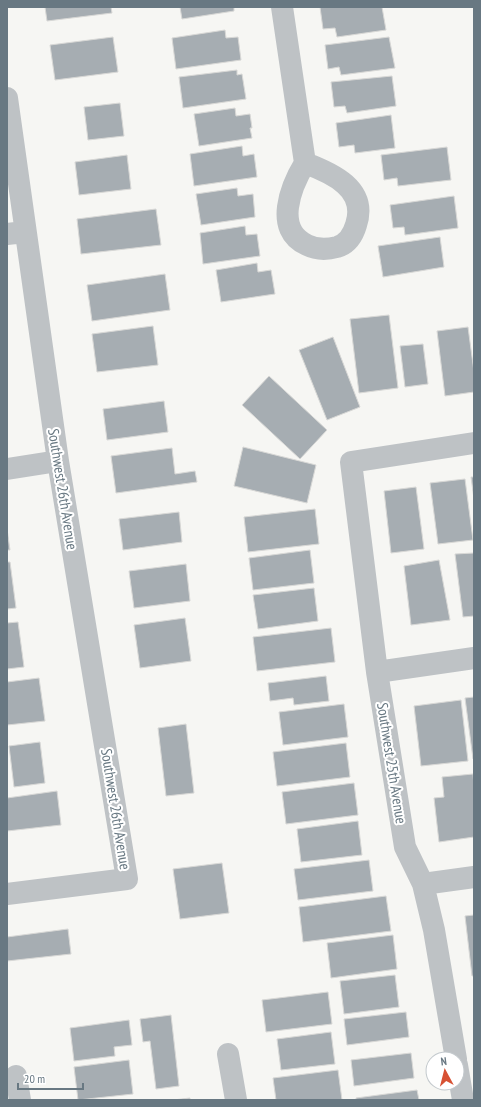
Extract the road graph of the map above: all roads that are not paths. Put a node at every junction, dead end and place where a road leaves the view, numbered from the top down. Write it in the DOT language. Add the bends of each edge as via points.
graph roads {
  1 [pos="282,7"];
  2 [pos="7,98"];
  3 [pos="305,163"];
  4 [pos="16,233"];
  5 [pos="474,443"];
  6 [pos="58,461"];
  7 [pos="7,469"];
  8 [pos="474,658"];
  9 [pos="377,672"];
  10 [pos="474,877"];
  11 [pos="423,884"];
  12 [pos="7,894"];
  13 [pos="455,1051"];
  14 [pos="228,1054"];
  15 [pos="16,1076"];
  16 [pos="20,1100"];
  17 [pos="236,1100"];
  1 -- 3 [label="street"];
  2 -- 4 [label="street, Southwest 26th Avenue"];
  4 -- 6 [label="street, Southwest 26th Avenue"];
  5 -- 9 [label="street, Southwest 25th Avenue" via="351,462"];
  6 -- 7 [label="street"];
  6 -- 12 [label="street, Southwest 26th Avenue" via="127,879"];
  8 -- 9 [label="street"];
  9 -- 11 [label="street, Southwest 25th Avenue" via="405,847"];
  10 -- 11 [label="street"];
  11 -- 13 [label="street, Southwest 25th Avenue" via="434,930"];
  14 -- 17 [label="street"];
  15 -- 16 [label="street"];
}
